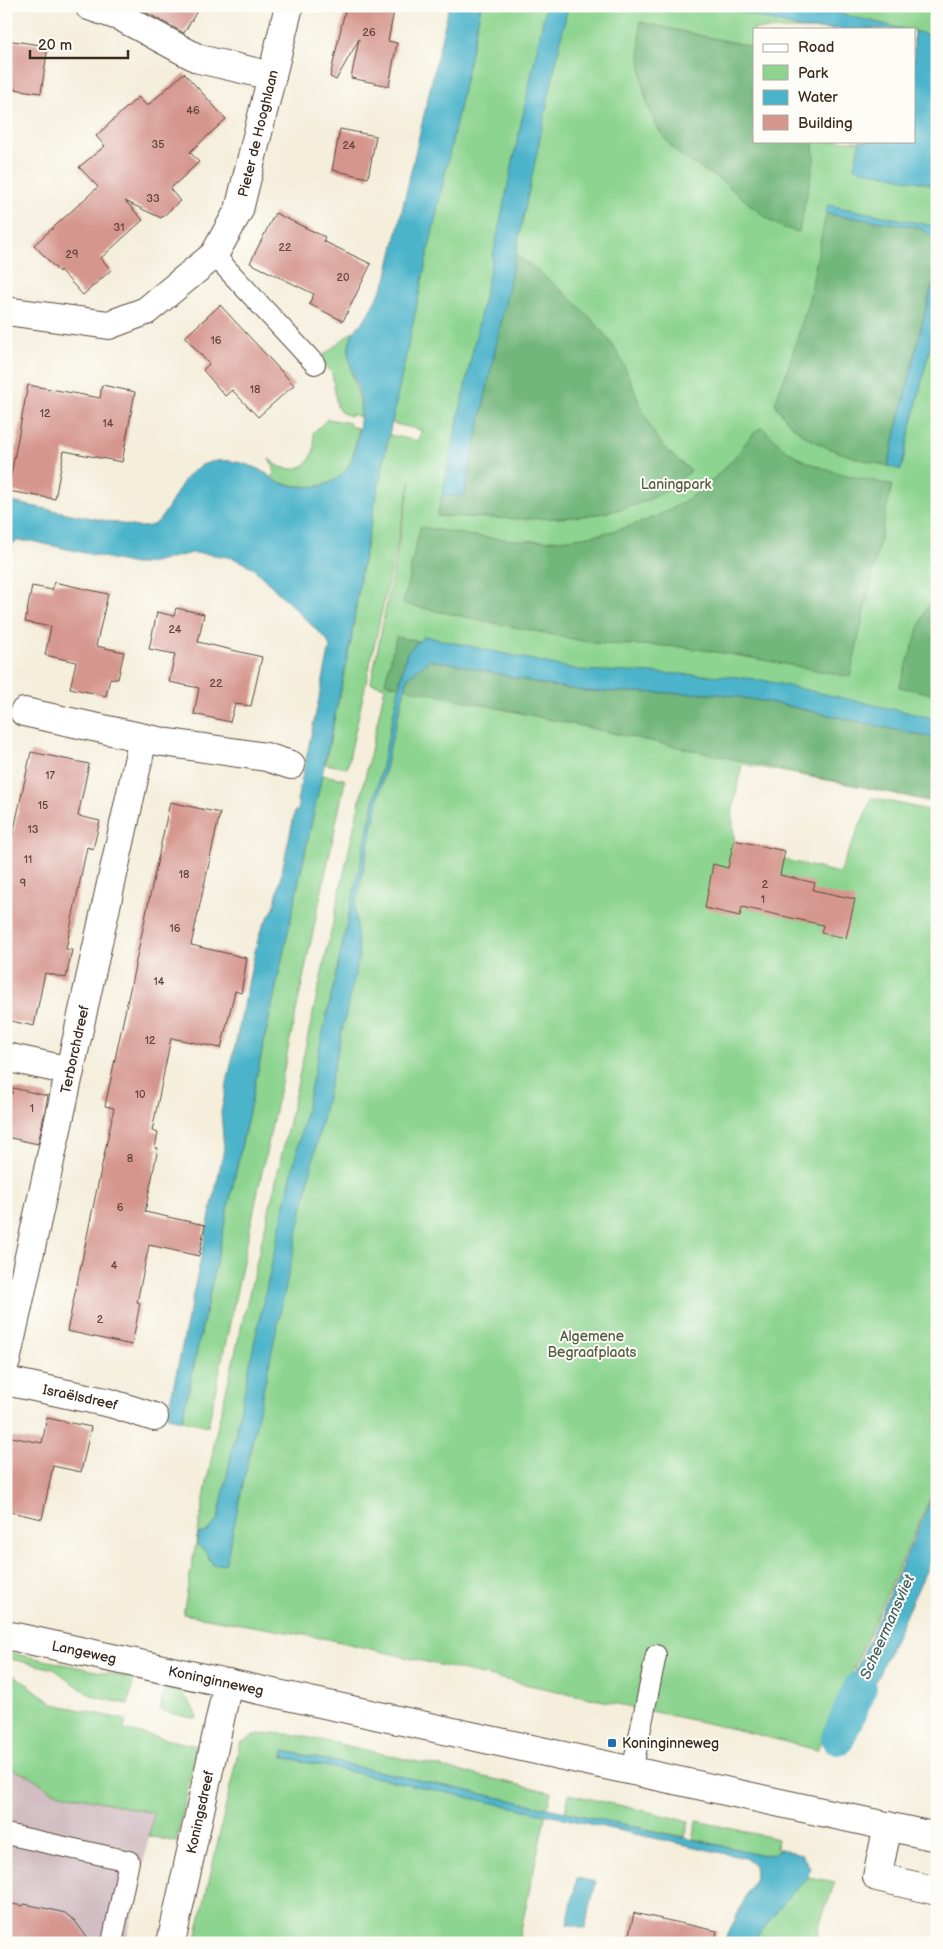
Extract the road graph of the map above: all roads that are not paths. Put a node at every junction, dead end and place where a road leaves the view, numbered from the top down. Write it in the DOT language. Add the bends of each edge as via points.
graph roads {
  1 [pos="89,6"];
  2 [pos="289,6"];
  3 [pos="272,76"];
  4 [pos="214,254"];
  5 [pos="6,311"];
  6 [pos="315,364"];
  7 [pos="24,712"];
  8 [pos="143,738"];
  9 [pos="291,765"];
  10 [pos="6,1057"];
  11 [pos="70,1071"];
  12 [pos="6,1361"];
  13 [pos="6,1381"];
  14 [pos="154,1417"];
  15 [pos="6,1635"];
  16 [pos="656,1655"];
  17 [pos="161,1668"];
  18 [pos="228,1683"];
  19 [pos="632,1771"];
  20 [pos="888,1826"];
  21 [pos="6,1834"];
  22 [pos="937,1837"];
  23 [pos="937,1890"];
  24 [pos="112,1943"];
  25 [pos="171,1943"];
  1 -- 3 [label="street" via="121,17 199,59"];
  2 -- 3 [label="street, Pieter de Hooghlaan"];
  3 -- 4 [label="street, Pieter de Hooghlaan" via="239,210"];
  4 -- 5 [label="street, Pieter de Hooghlaan" via="146,312 109,325"];
  4 -- 6 [label="lane"];
  7 -- 8 [label="street"];
  8 -- 9 [label="street" via="253,754"];
  8 -- 11 [label="street, Terborchdreef"];
  10 -- 11 [label="street"];
  11 -- 12 [label="street, Terborchdreef"];
  13 -- 14 [label="street, Israëlsdreef" via="110,1403"];
  15 -- 17 [label="street, Langeweg"];
  16 -- 19 [label="lane"];
  17 -- 18 [label="street, Koninginneweg"];
  18 -- 19 [label="street, Koninginneweg"];
  18 -- 25 [label="street, Koningsdreef"];
  19 -- 20 [label="street, Koninginneweg"];
  20 -- 22 [label="street, Koninginneweg"];
  20 -- 23 [label="street" via="877,1877"];
  21 -- 24 [label="lane" via="129,1861"];
}
